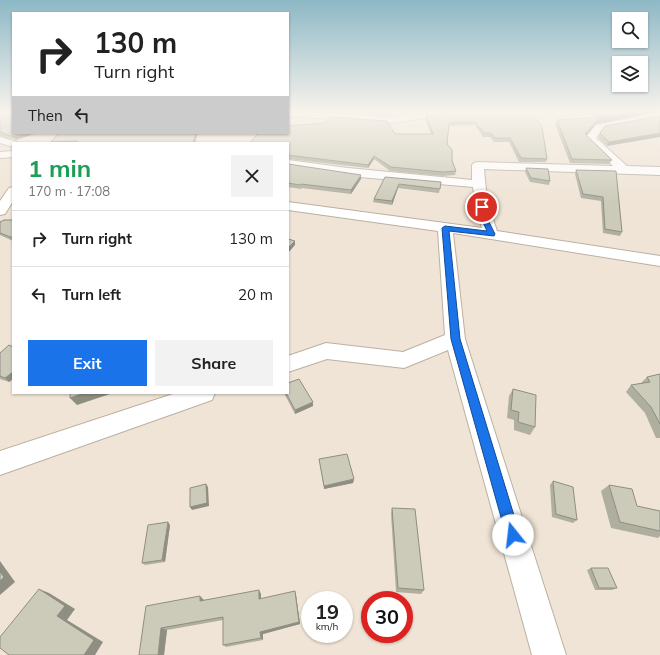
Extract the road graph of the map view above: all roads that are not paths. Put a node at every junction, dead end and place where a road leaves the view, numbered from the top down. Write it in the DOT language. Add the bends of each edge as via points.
graph roads {
  1 [pos="594,142"];
  2 [pos="12,154"];
  3 [pos="0,155"];
  4 [pos="289,163"];
  5 [pos="624,170"];
  6 [pos="660,171"];
  7 [pos="477,184"];
  8 [pos="12,193"];
  9 [pos="289,206"];
  10 [pos="0,211"];
  11 [pos="445,228"];
  12 [pos="491,234"];
  13 [pos="660,261"];
  14 [pos="455,339"];
  15 [pos="289,364"];
  16 [pos="201,394"];
  17 [pos="0,463"];
  18 [pos="549,655"];
  1 -- 5 [label="street"];
  2 -- 3 [label="street"];
  4 -- 7 [label="street" via="348,172"];
  5 -- 6 [label="street"];
  5 -- 7 [label="street" via="478,165"];
  7 -- 12 [label="street" via="484,218"];
  8 -- 10 [label="street"];
  9 -- 11 [label="street"];
  11 -- 12 [label="street"];
  11 -- 14 [label="street"];
  12 -- 13 [label="street"];
  14 -- 15 [label="street" via="404,360 326,351"];
  14 -- 18 [label="street"];
  16 -- 17 [label="street"];
}
